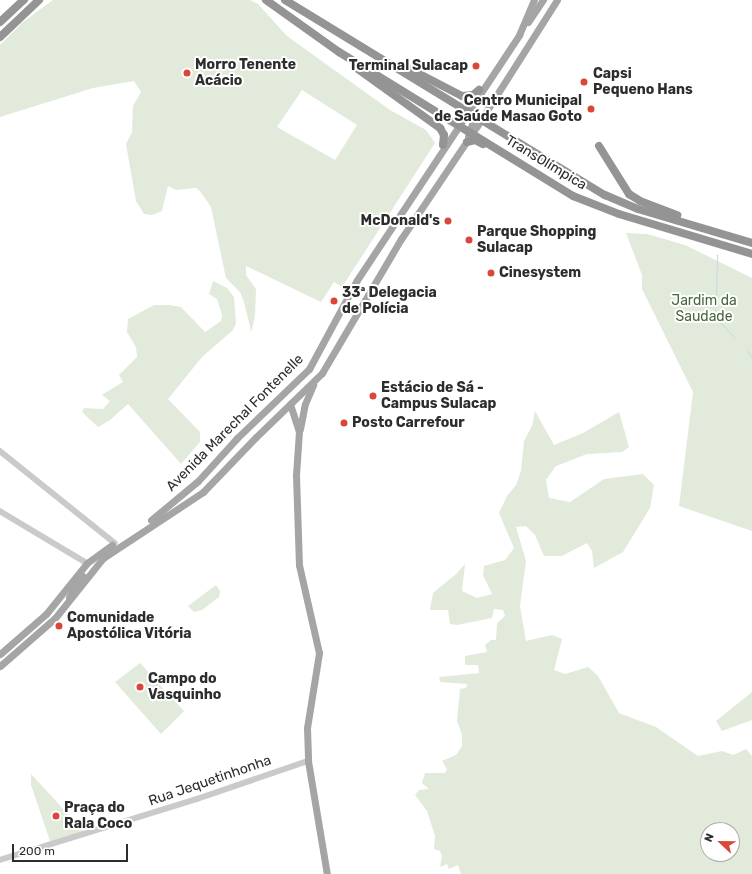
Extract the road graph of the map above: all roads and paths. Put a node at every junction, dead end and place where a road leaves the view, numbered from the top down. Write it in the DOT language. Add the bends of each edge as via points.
graph roads {
  1 [pos="24,0"];
  2 [pos="40,0"];
  3 [pos="266,0"];
  4 [pos="285,0"];
  5 [pos="534,0"];
  6 [pos="543,0"];
  7 [pos="557,0"];
  8 [pos="545,18"];
  9 [pos="530,20"];
  10 [pos="0,22"];
  11 [pos="519,35"];
  12 [pos="0,37"];
  13 [pos="514,42"];
  14 [pos="339,52"];
  15 [pos="372,52"];
  16 [pos="521,58"];
  17 [pos="480,94"];
  18 [pos="493,101"];
  19 [pos="454,138"];
  20 [pos="471,141"];
  21 [pos="443,145"];
  22 [pos="599,146"];
  23 [pos="434,168"];
  24 [pos="739,239"];
  25 [pos="752,244"];
  26 [pos="752,254"];
  27 [pos="302,378"];
  28 [pos="316,381"];
  29 [pos="305,404"];
  30 [pos="291,406"];
  31 [pos="299,431"];
  32 [pos="237,438"];
  33 [pos="245,448"];
  34 [pos="0,451"];
  35 [pos="203,476"];
  36 [pos="208,488"];
  37 [pos="0,511"];
  38 [pos="115,543"];
  39 [pos="88,563"];
  40 [pos="68,602"];
  41 [pos="0,654"];
  42 [pos="0,666"];
  43 [pos="308,761"];
  44 [pos="0,860"];
  45 [pos="327,874"];
  1 -- 10 [label="highway"];
  2 -- 12 [label="highway"];
  3 -- 14 [label="highway, TransOlímpica"];
  4 -- 15 [label="highway, TransOlímpica"];
  5 -- 11 [label="main road"];
  6 -- 9 [label="main road"];
  7 -- 8 [label="main road, Avenida Marechal Fontenelle"];
  8 -- 9 [label="main road"];
  8 -- 16 [label="main road, Avenida Marechal Fontenelle"];
  9 -- 11 [label="main road"];
  11 -- 13 [label="main road"];
  13 -- 16 [label="main road" via="520,50"];
  13 -- 17 [label="main road" via="500,63 493,68"];
  14 -- 20 [label="highway, TransOlímpica" via="448,119"];
  14 -- 21 [label="highway" via="356,68 440,128 444,136"];
  15 -- 17 [label="highway" via="462,96"];
  15 -- 24 [label="highway, TransOlímpica" via="605,195 619,202"];
  16 -- 18 [label="main road, Avenida Marechal Fontenelle"];
  17 -- 18 [label="main road" via="484,101"];
  17 -- 19 [label="main road, Avenida Marechal Fontenelle"];
  17 -- 20 [label="main road" via="468,133"];
  17 -- 21 [label="main road"];
  18 -- 20 [label="main road, Avenida Marechal Fontenelle"];
  19 -- 20 [label="main road"];
  19 -- 23 [label="main road, Avenida Marechal Fontenelle"];
  20 -- 26 [label="highway, TransOlímpica" via="574,196 602,208"];
  20 -- 28 [label="main road, Avenida Marechal Fontenelle" via="400,239 352,319 332,359"];
  21 -- 23 [label="main road"];
  22 -- 24 [label="highway" via="624,188 634,198"];
  23 -- 27 [label="main road, Avenida Marechal Fontenelle" via="347,296 316,359"];
  24 -- 25 [label="highway, TransOlímpica"];
  27 -- 30 [label="main road" via="292,395"];
  27 -- 32 [label="main road, Avenida Marechal Fontenelle"];
  28 -- 29 [label="main road"];
  28 -- 30 [label="main road, Avenida Marechal Fontenelle"];
  29 -- 30 [label="main road" via="299,408"];
  29 -- 31 [label="main road"];
  30 -- 31 [label="main road"];
  30 -- 33 [label="main road, Avenida Marechal Fontenelle"];
  31 -- 43 [label="main road" via="296,475 299,565 319,653 307,728"];
  32 -- 33 [label="main road" via="239,445"];
  32 -- 35 [label="main road, Avenida Marechal Fontenelle"];
  33 -- 36 [label="main road, Avenida Marechal Fontenelle"];
  34 -- 38 [label="street"];
  35 -- 36 [label="main road" via="208,480"];
  35 -- 38 [label="main road, Avenida Marechal Fontenelle" via="159,514"];
  36 -- 40 [label="main road, Avenida Marechal Fontenelle" via="108,554"];
  37 -- 39 [label="street"];
  38 -- 39 [label="main road, Avenida Marechal Fontenelle"];
  39 -- 40 [label="main road"];
  39 -- 41 [label="main road, Avenida Marechal Fontenelle" via="46,614"];
  40 -- 42 [label="main road, Avenida Marechal Fontenelle" via="34,638"];
  43 -- 44 [label="street, Rua Jequetinhonha"];
  43 -- 45 [label="main road"];
}
